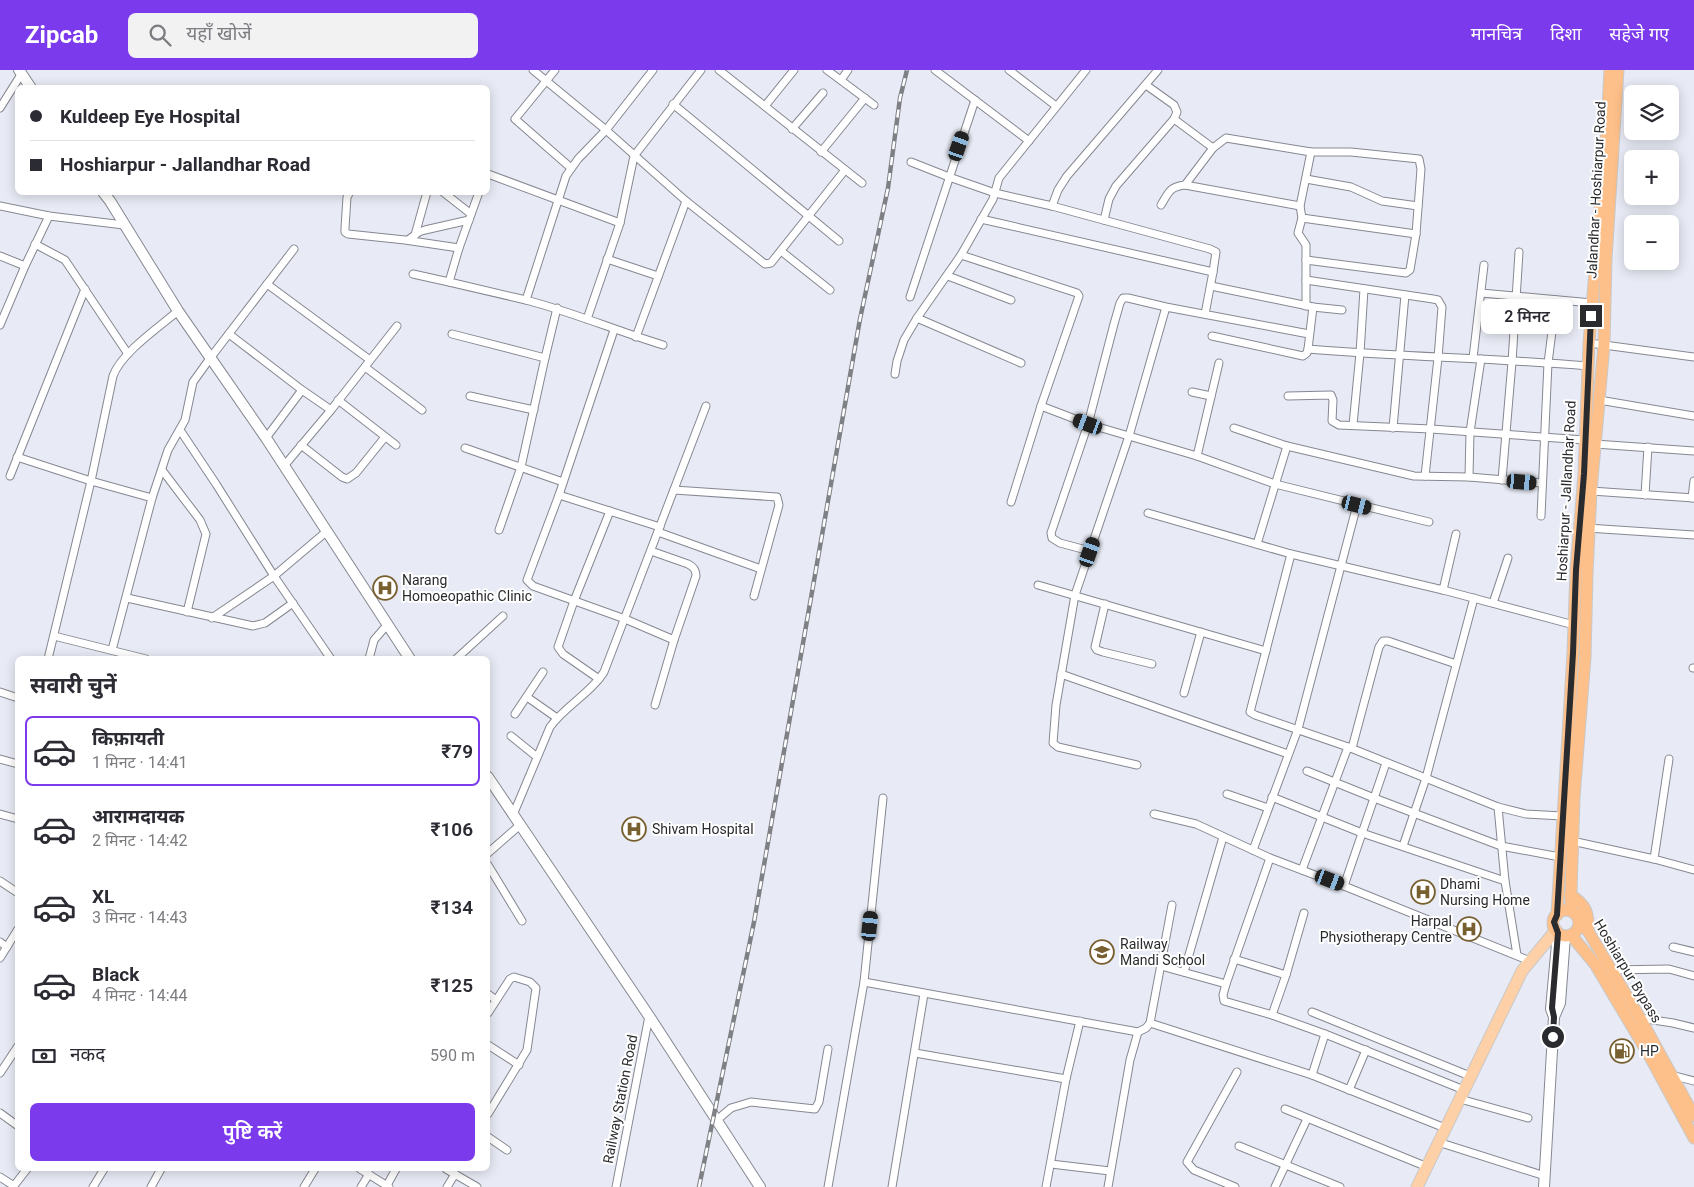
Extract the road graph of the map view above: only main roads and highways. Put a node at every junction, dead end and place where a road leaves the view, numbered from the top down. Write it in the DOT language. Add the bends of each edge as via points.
graph roads {
  1 [pos="1610,70"];
  2 [pos="1618,70"];
  3 [pos="20,72"];
  4 [pos="29,85"];
  5 [pos="105,195"];
  6 [pos="1590,442"];
  7 [pos="1585,528"];
  8 [pos="408,656"];
  9 [pos="490,780"];
  10 [pos="1570,895"];
  11 [pos="1575,916"];
  12 [pos="1560,928"];
  13 [pos="1588,931"];
  14 [pos="1653,1053"];
  15 [pos="1694,1116"];
  16 [pos="1694,1138"];
  17 [pos="1545,1182"];
  18 [pos="760,1187"];
  19 [pos="1418,1187"];
  1 -- 6 [label="highway, Hoshiarpur - Jallandhar Road" via="1589,343"];
  2 -- 6 [label="highway, Jalandhar - Hoshiarpur Road" via="1604,345 1599,400"];
  3 -- 4 [label="main road"];
  5 -- 8 [label="main road" via="178,311 266,438"];
  6 -- 7 [label="highway, Hoshiarpur - Jallandhar Road"];
  6 -- 7 [label="highway, Jalandhar - Hoshiarpur Road" via="1592,491"];
  7 -- 10 [label="highway, Jalandhar - Hoshiarpur Road" via="1585,657"];
  7 -- 12 [label="highway, Hoshiarpur - Jallandhar Road" via="1576,570 1560,857"];
  9 -- 18 [label="main road"];
  10 -- 11 [label="highway, Jalandhar - Hoshiarpur Road"];
  10 -- 13 [label="highway" via="1585,906"];
  11 -- 12 [label="highway" via="1564,911"];
  11 -- 12 [label="highway" via="1578,928"];
  11 -- 13 [label="highway, Hoshiarpur Bypass"];
  12 -- 14 [label="highway" via="1595,964"];
  12 -- 17 [label="main road" via="1560,1003 1554,1017"];
  12 -- 19 [label="main road" via="1524,958 1522,971 1425,1166"];
  13 -- 14 [label="highway, Hoshiarpur Bypass" via="1640,1018"];
  14 -- 15 [label="highway, Hoshiarpur Bypass" via="1671,1074"];
  14 -- 16 [label="highway"];
}
